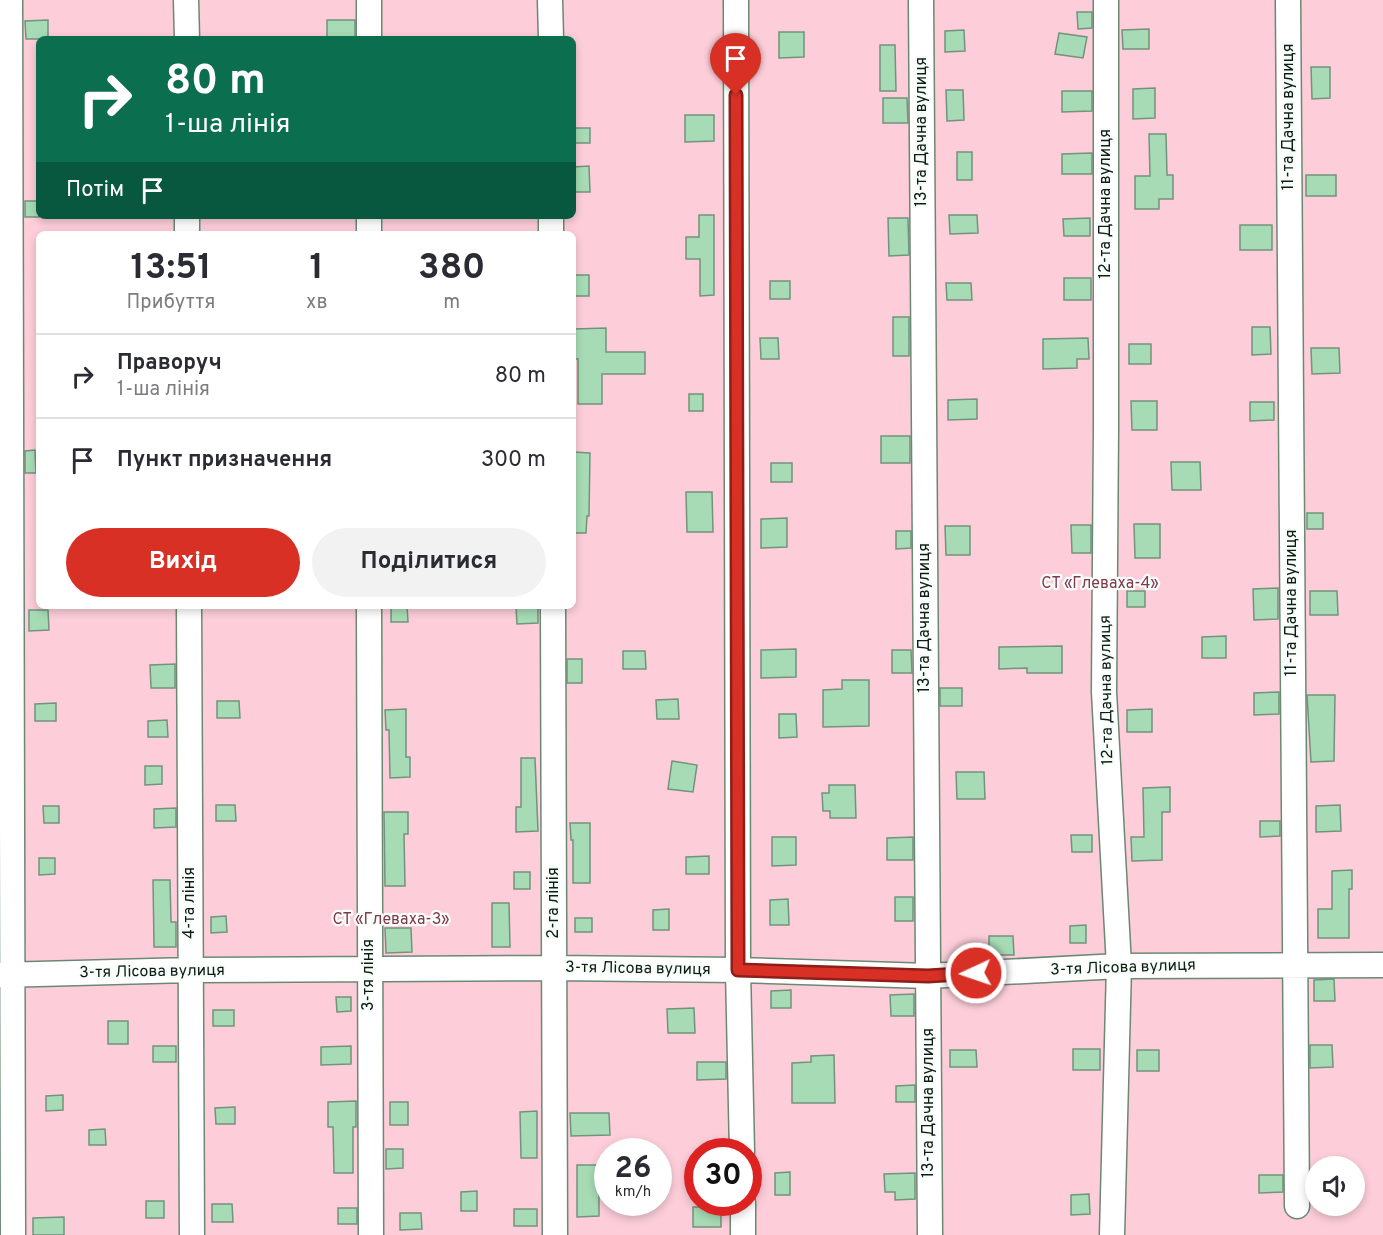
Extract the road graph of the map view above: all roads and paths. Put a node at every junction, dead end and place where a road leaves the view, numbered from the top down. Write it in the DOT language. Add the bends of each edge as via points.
graph roads {
  1 [pos="10,0"];
  2 [pos="186,0"];
  3 [pos="369,0"];
  4 [pos="550,0"];
  5 [pos="736,0"];
  6 [pos="921,0"];
  7 [pos="1106,0"];
  8 [pos="1288,0"];
  9 [pos="186,36"];
  10 [pos="369,36"];
  11 [pos="551,36"];
  12 [pos="189,609"];
  13 [pos="369,609"];
  14 [pos="552,609"];
  15 [pos="1383,964"];
  16 [pos="1295,965"];
  17 [pos="1119,966"];
  18 [pos="554,968"];
  19 [pos="369,969"];
  20 [pos="190,970"];
  21 [pos="738,970"];
  22 [pos="6,975"];
  23 [pos="928,976"];
  24 [pos="742,1138"];
  25 [pos="1297,1206"];
  26 [pos="743,1216"];
  27 [pos="13,1235"];
  28 [pos="192,1235"];
  29 [pos="371,1235"];
  30 [pos="555,1235"];
  31 [pos="743,1235"];
  32 [pos="930,1235"];
  33 [pos="1112,1235"];
  1 -- 22 [label="street"];
  2 -- 9 [label="street"];
  3 -- 10 [label="street"];
  4 -- 11 [label="street"];
  5 -- 21 [label="street"];
  6 -- 23 [label="street, 13-та Дачна вулиця"];
  7 -- 17 [label="street, 12-та Дачна вулиця" via="1104,692"];
  8 -- 16 [label="street, 11-та Дачна вулиця"];
  12 -- 20 [label="street, 4-та лінія"];
  13 -- 19 [label="street, 3-тя лінія"];
  14 -- 18 [label="street, 2-га лінія"];
  15 -- 16 [label="street, 3-тя Лісова вулиця"];
  16 -- 17 [label="street, 3-тя Лісова вулиця"];
  16 -- 25 [label="street, 11-та Дачна вулиця"];
  17 -- 23 [label="street, 3-тя Лісова вулиця"];
  17 -- 33 [label="street, 12-та Дачна вулиця"];
  18 -- 19 [label="street, 3-тя Лісова вулиця"];
  18 -- 21 [label="street, 3-тя Лісова вулиця"];
  18 -- 30 [label="street, 2-га лінія"];
  19 -- 20 [label="street, 3-тя Лісова вулиця"];
  19 -- 29 [label="street, 3-тя лінія"];
  20 -- 22 [label="street, 3-тя Лісова вулиця"];
  20 -- 28 [label="street, 4-та лінія"];
  21 -- 23 [label="street, 3-тя Лісова вулиця"];
  21 -- 24 [label="street"];
  22 -- 27 [label="street"];
  23 -- 32 [label="street, 13-та Дачна вулиця"];
  26 -- 31 [label="street"];
}
